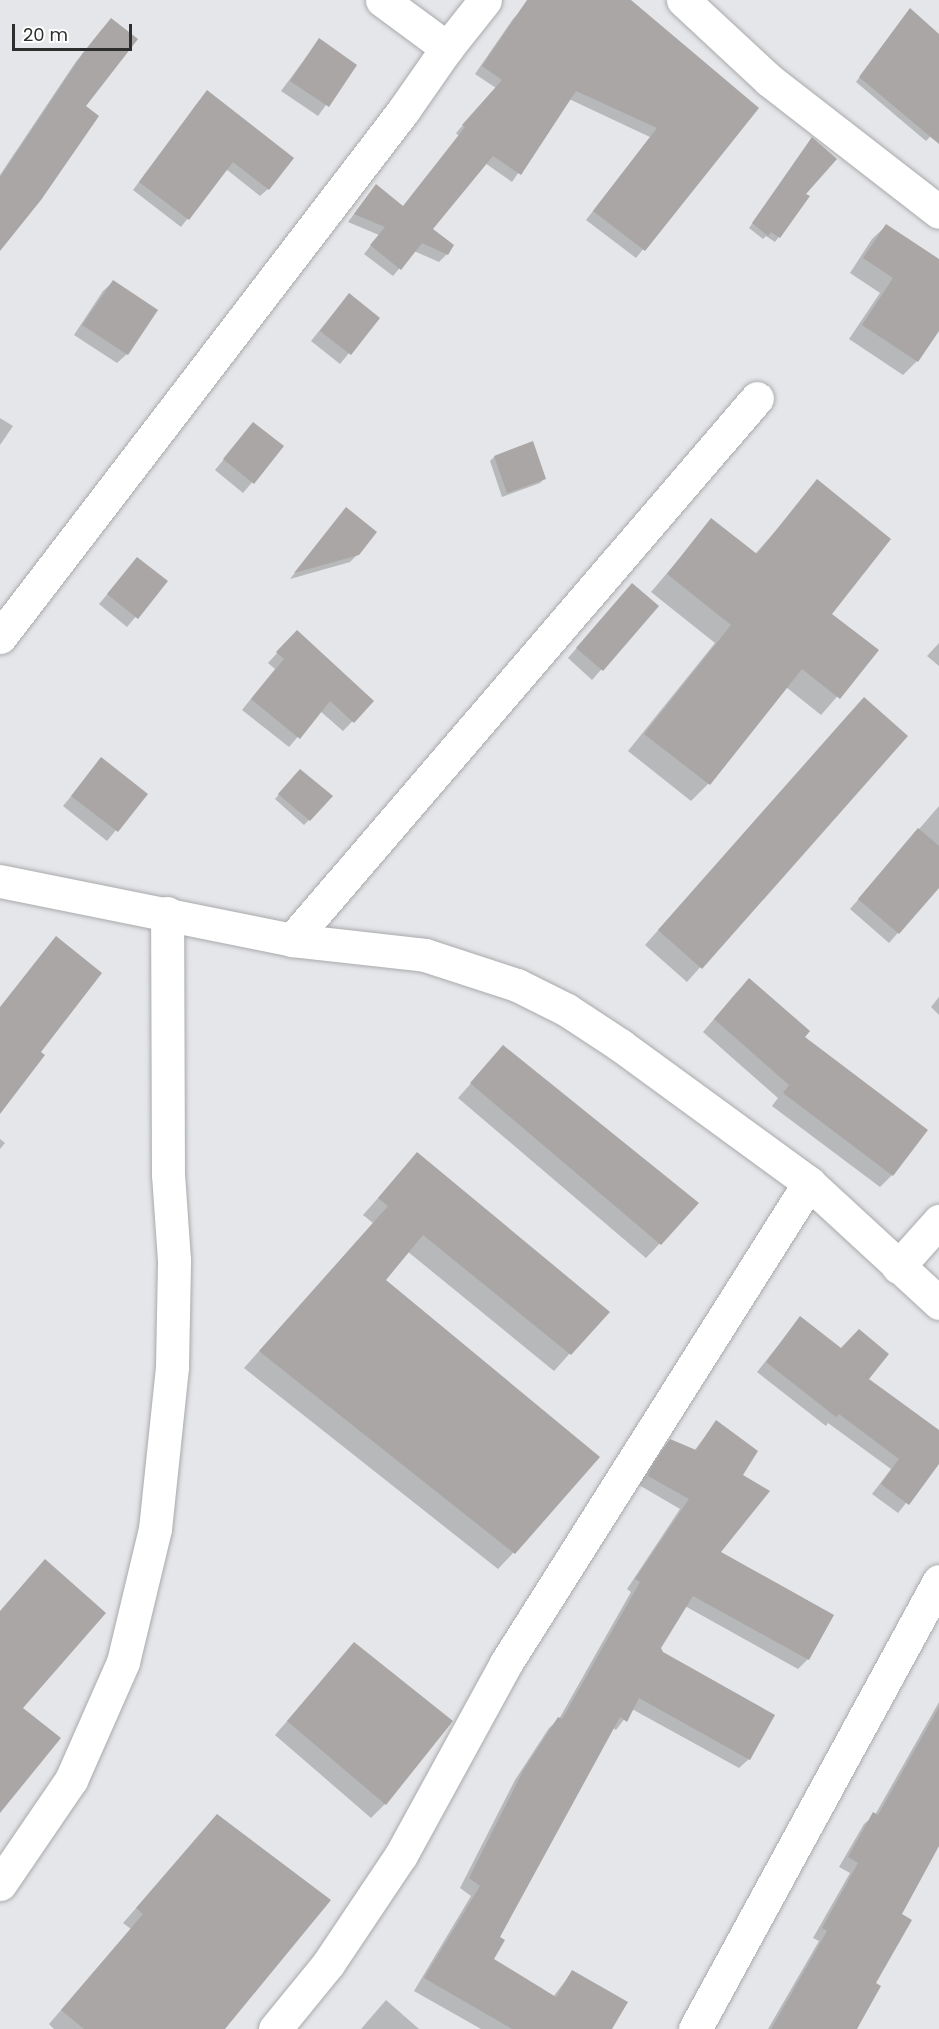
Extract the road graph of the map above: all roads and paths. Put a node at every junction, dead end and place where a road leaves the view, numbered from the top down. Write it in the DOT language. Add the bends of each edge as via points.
graph roads {
  1 [pos="382,0"];
  2 [pos="485,0"];
  3 [pos="683,0"];
  4 [pos="447,48"];
  5 [pos="939,212"];
  6 [pos="757,398"];
  7 [pos="0,637"];
  8 [pos="0,881"];
  9 [pos="167,913"];
  10 [pos="292,940"];
  11 [pos="809,1183"];
  12 [pos="939,1221"];
  13 [pos="898,1267"];
  14 [pos="939,1303"];
  15 [pos="939,1581"];
  16 [pos="0,1884"];
  17 [pos="274,2029"];
  18 [pos="694,2029"];
  1 -- 4 [label="street"];
  2 -- 4 [label="street"];
  3 -- 5 [label="street" via="769,80"];
  4 -- 7 [label="street" via="403,111"];
  6 -- 10 [label="street"];
  8 -- 9 [label="street"];
  9 -- 10 [label="street"];
  9 -- 16 [label="street" via="168,1163 174,1260 172,1367 155,1529 118,1673 71,1780"];
  10 -- 11 [label="street" via="425,955 518,985 567,1010"];
  11 -- 13 [label="street"];
  11 -- 17 [label="street" via="506,1663 401,1855 328,1964"];
  12 -- 13 [label="street"];
  13 -- 14 [label="street"];
  15 -- 18 [label="street"];
}
